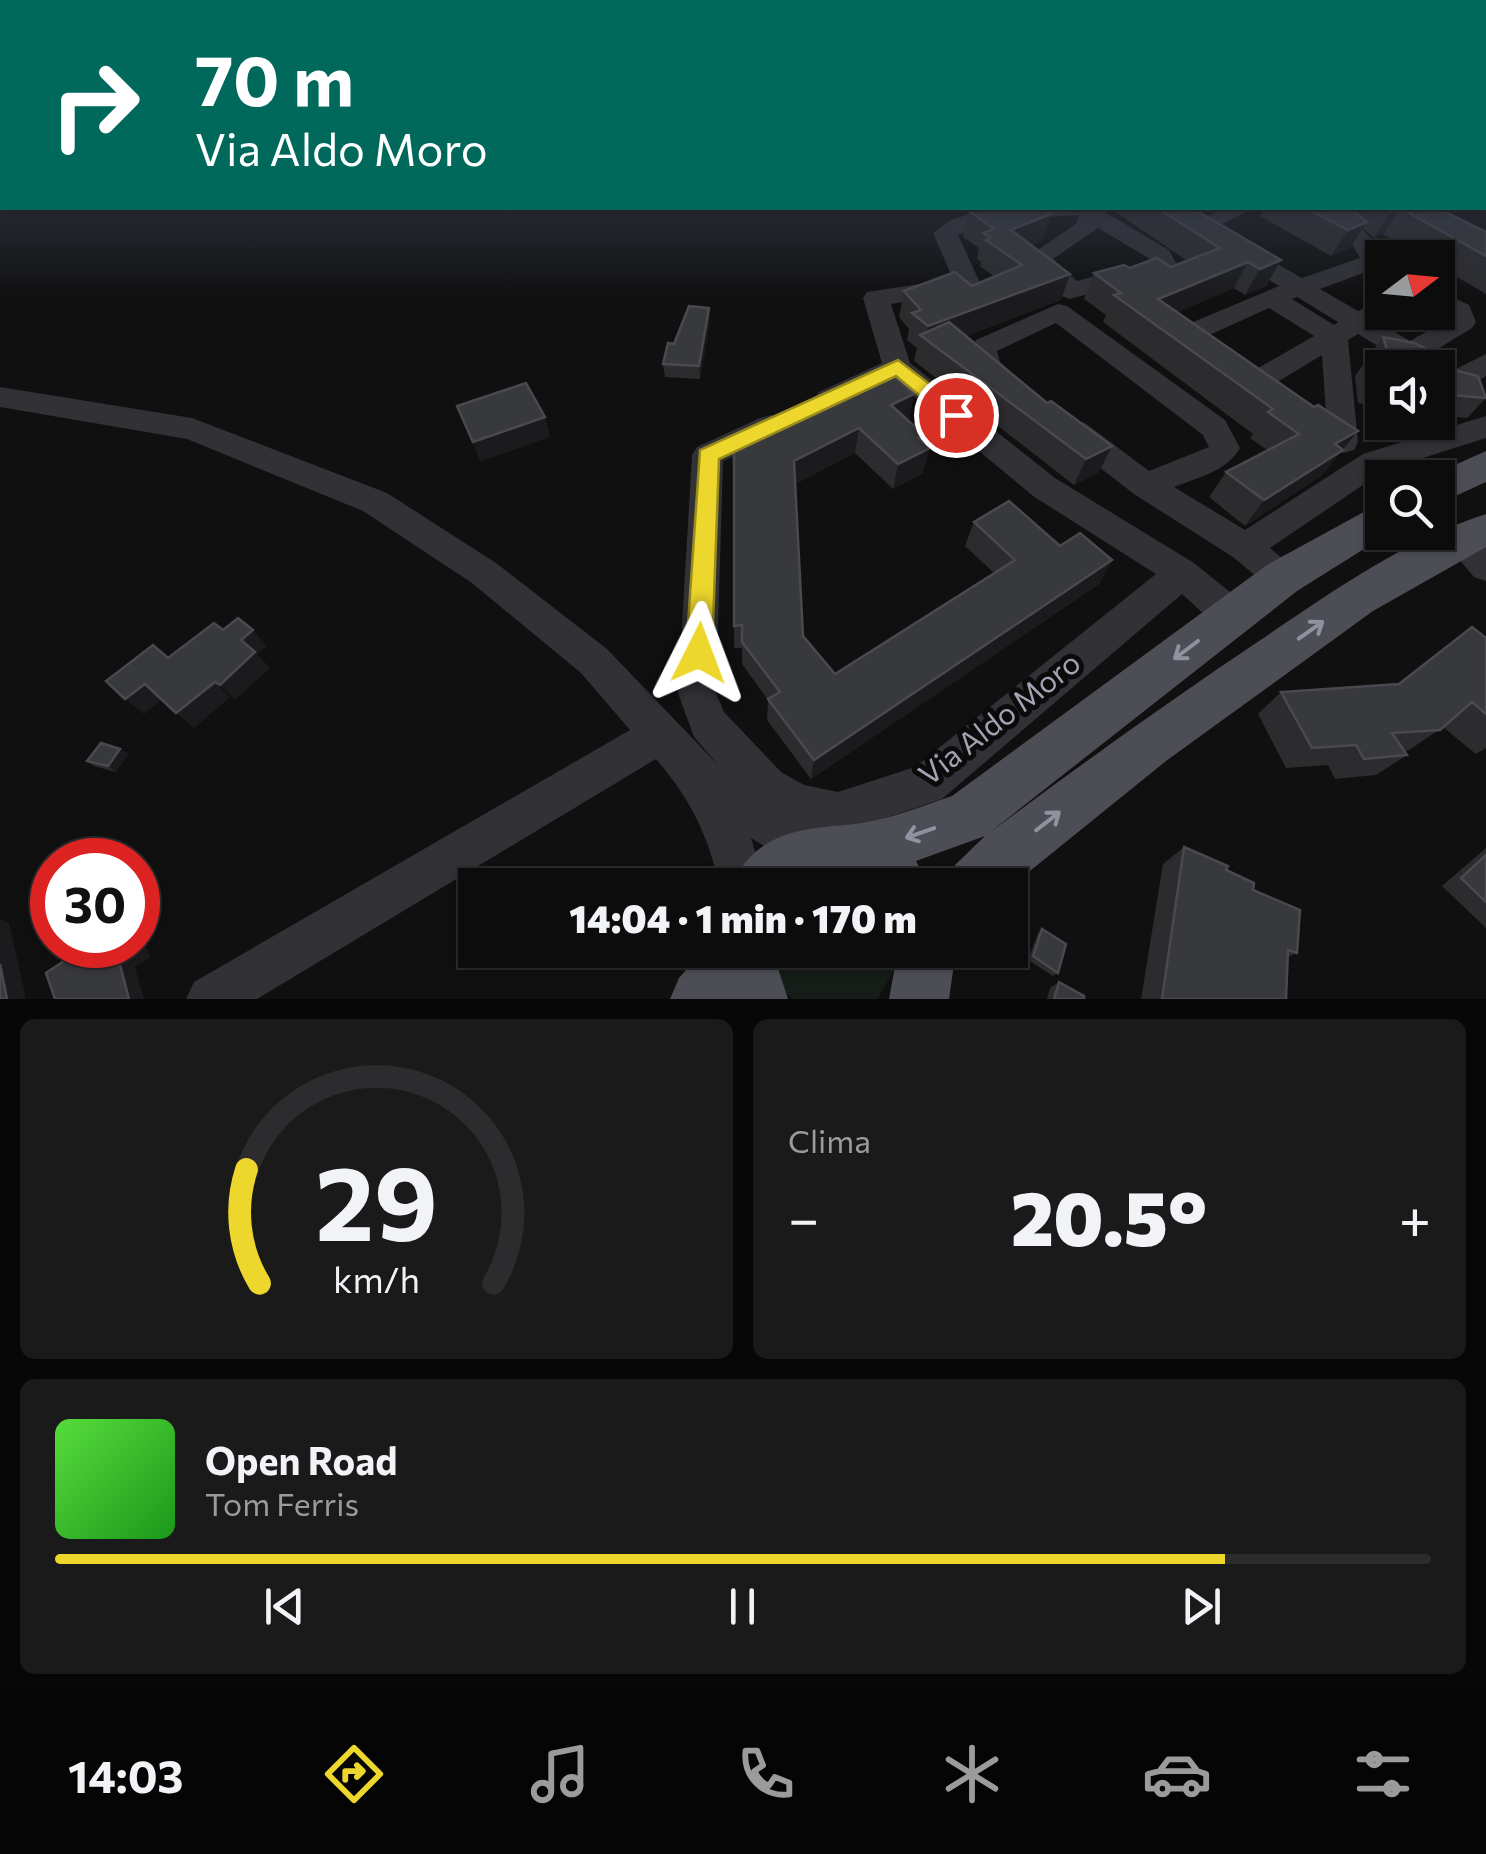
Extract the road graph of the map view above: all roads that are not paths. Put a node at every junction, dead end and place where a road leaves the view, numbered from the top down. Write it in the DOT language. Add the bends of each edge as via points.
graph roads {
  1 [pos="1011,210"];
  2 [pos="1091,210"];
  3 [pos="1238,210"];
  4 [pos="1332,210"];
  5 [pos="1300,288"];
  6 [pos="1271,298"];
  7 [pos="1064,302"];
  8 [pos="1455,307"];
  9 [pos="1358,322"];
  10 [pos="1455,327"];
  11 [pos="1449,330"];
  12 [pos="1405,350"];
  13 [pos="1415,350"];
  14 [pos="898,367"];
  15 [pos="1254,383"];
  16 [pos="0,397"];
  17 [pos="1284,403"];
  18 [pos="1313,423"];
  19 [pos="1486,427"];
  20 [pos="1343,442"];
  21 [pos="1370,460"];
  22 [pos="1408,460"];
  23 [pos="1486,464"];
  24 [pos="1455,480"];
  25 [pos="1365,481"];
  26 [pos="1145,485"];
  27 [pos="1365,528"];
  28 [pos="1477,545"];
  29 [pos="1245,547"];
  30 [pos="1182,573"];
  31 [pos="1282,578"];
  32 [pos="1232,615"];
  33 [pos="1010,713"];
  34 [pos="658,734"];
  35 [pos="1040,761"];
  36 [pos="698,776"];
  37 [pos="828,851"];
  38 [pos="738,868"];
  39 [pos="776,868"];
  40 [pos="881,868"];
  41 [pos="991,868"];
  42 [pos="727,968"];
  43 [pos="745,968"];
  44 [pos="211,999"];
  45 [pos="700,999"];
  46 [pos="758,999"];
  1 -- 14 [label="street" via="960,222 945,233 968,286 876,298"];
  2 -- 7 [label="street" via="1086,227 1038,258 1062,277"];
  2 -- 7 [label="street" via="1165,264"];
  3 -- 5 [label="street" via="1196,227"];
  4 -- 5 [label="street" via="1374,261"];
  5 -- 6 [label="street"];
  5 -- 9 [label="street"];
  6 -- 9 [label="street"];
  6 -- 15 [label="street" via="1184,336"];
  7 -- 26 [label="street" via="995,340 983,353 988,367"];
  7 -- 26 [label="street" via="1214,428 1225,448 1217,458"];
  8 -- 10 [label="street" via="1463,322"];
  9 -- 12 [label="street"];
  9 -- 15 [label="street"];
  9 -- 20 [label="street"];
  11 -- 13 [label="street"];
  14 -- 30 [label="street" via="1044,487"];
  14 -- 33 [label="street, Via Aldo Moro" via="708,455 698,693 708,724 766,787 799,806 838,812 927,784"];
  15 -- 17 [label="street"];
  16 -- 34 [label="street" via="192,428 374,502 484,572 594,661"];
  18 -- 20 [label="street"];
  19 -- 22 [label="street"];
  20 -- 21 [label="street"];
  23 -- 24 [label="main road"];
  25 -- 29 [label="street"];
  26 -- 29 [label="street"];
  27 -- 31 [label="main road, Via Aldo Moro"];
  41 -- 28 [label="main road, one-way" via="1148,744 1357,598"];
  29 -- 31 [label="street"];
  30 -- 32 [label="street"];
  30 -- 33 [label="street, Via Aldo Moro"];
  31 -- 32 [label="main road, Via Aldo Moro"];
  32 -- 35 [label="main road, Via Aldo Moro, one-way"];
  33 -- 35 [label="street"];
  34 -- 36 [label="street"];
  34 -- 44 [label="street"];
  35 -- 37 [label="main road, Via Aldo Moro, one-way" via="967,817 897,841"];
  36 -- 37 [label="street"];
  36 -- 38 [label="street"];
  37 -- 39 [label="main road"];
  37 -- 40 [label="main road"];
  42 -- 45 [label="main road"];
  43 -- 46 [label="main road"];
}
